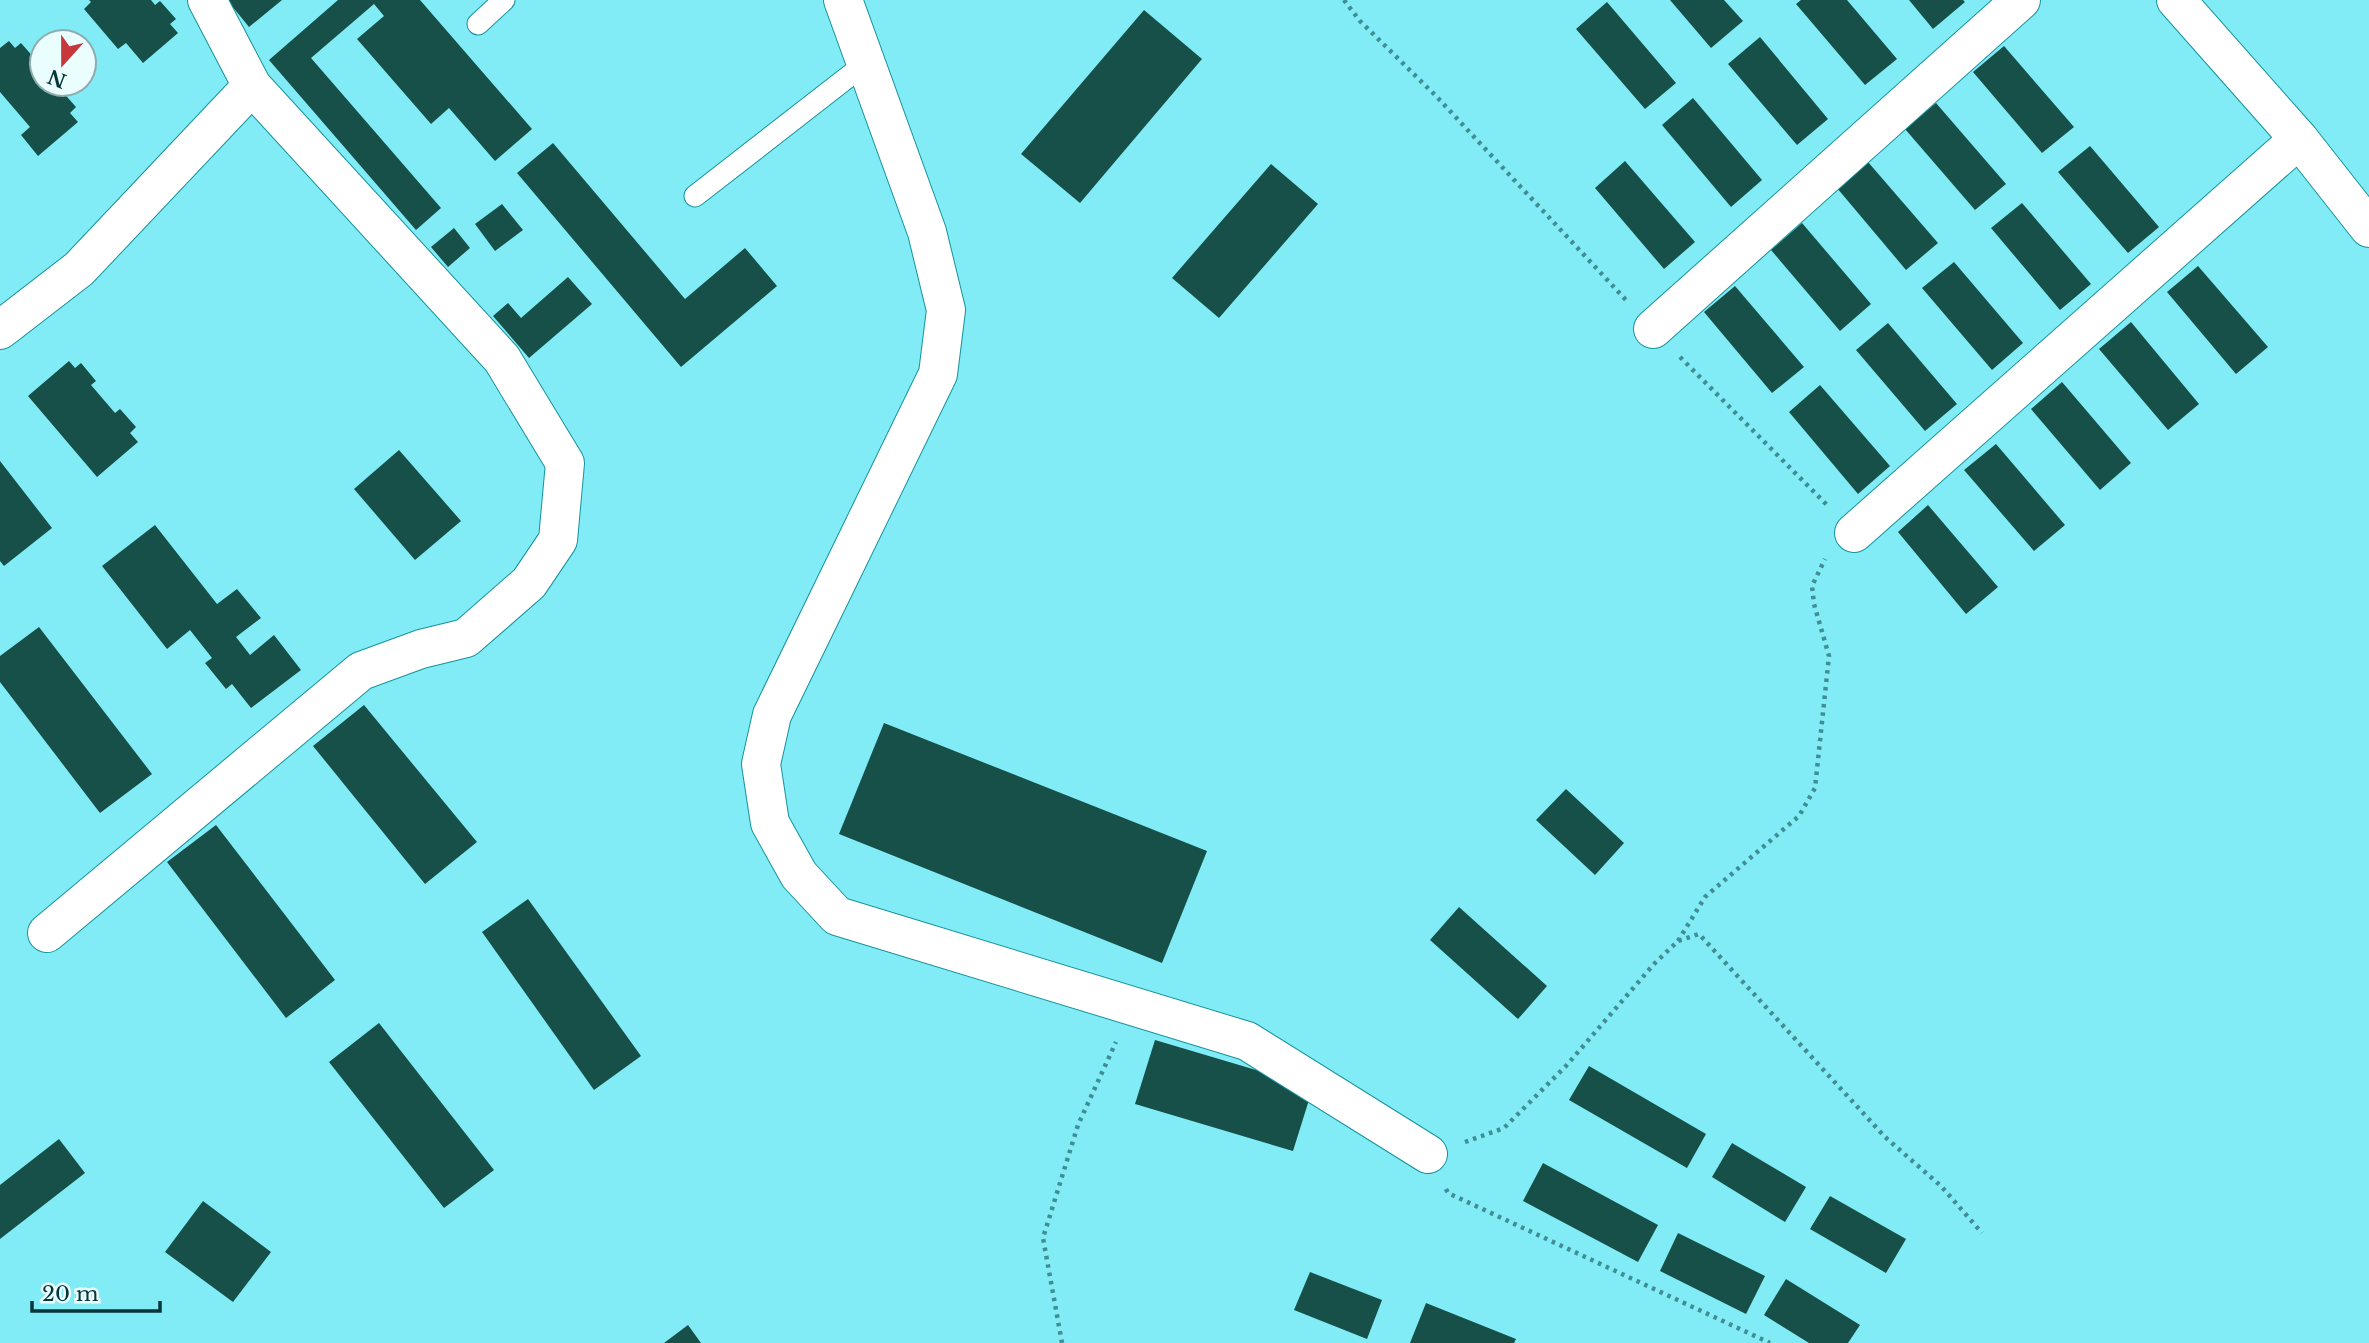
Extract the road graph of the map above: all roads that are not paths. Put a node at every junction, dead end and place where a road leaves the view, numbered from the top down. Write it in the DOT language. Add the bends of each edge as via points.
graph roads {
  1 [pos="207,0"];
  2 [pos="504,0"];
  3 [pos="842,0"];
  4 [pos="2021,0"];
  5 [pos="2176,0"];
  6 [pos="478,24"];
  7 [pos="866,63"];
  8 [pos="251,86"];
  9 [pos="2299,139"];
  10 [pos="695,196"];
  11 [pos="2369,228"];
  12 [pos="0,330"];
  13 [pos="1653,330"];
  14 [pos="1854,533"];
  15 [pos="47,933"];
  16 [pos="1428,1154"];
  1 -- 8 [label="street"];
  2 -- 6 [label="lane"];
  3 -- 7 [label="street"];
  4 -- 13 [label="street"];
  5 -- 9 [label="street"];
  7 -- 10 [label="lane"];
  7 -- 16 [label="street" via="927,232 946,310 937,374 772,715 761,764 770,823 799,874 837,916 1247,1041"];
  8 -- 12 [label="street" via="79,269"];
  8 -- 15 [label="street" via="502,359 565,463 558,540 529,583 466,638 360,671"];
  9 -- 11 [label="street"];
  9 -- 14 [label="street"];
}
